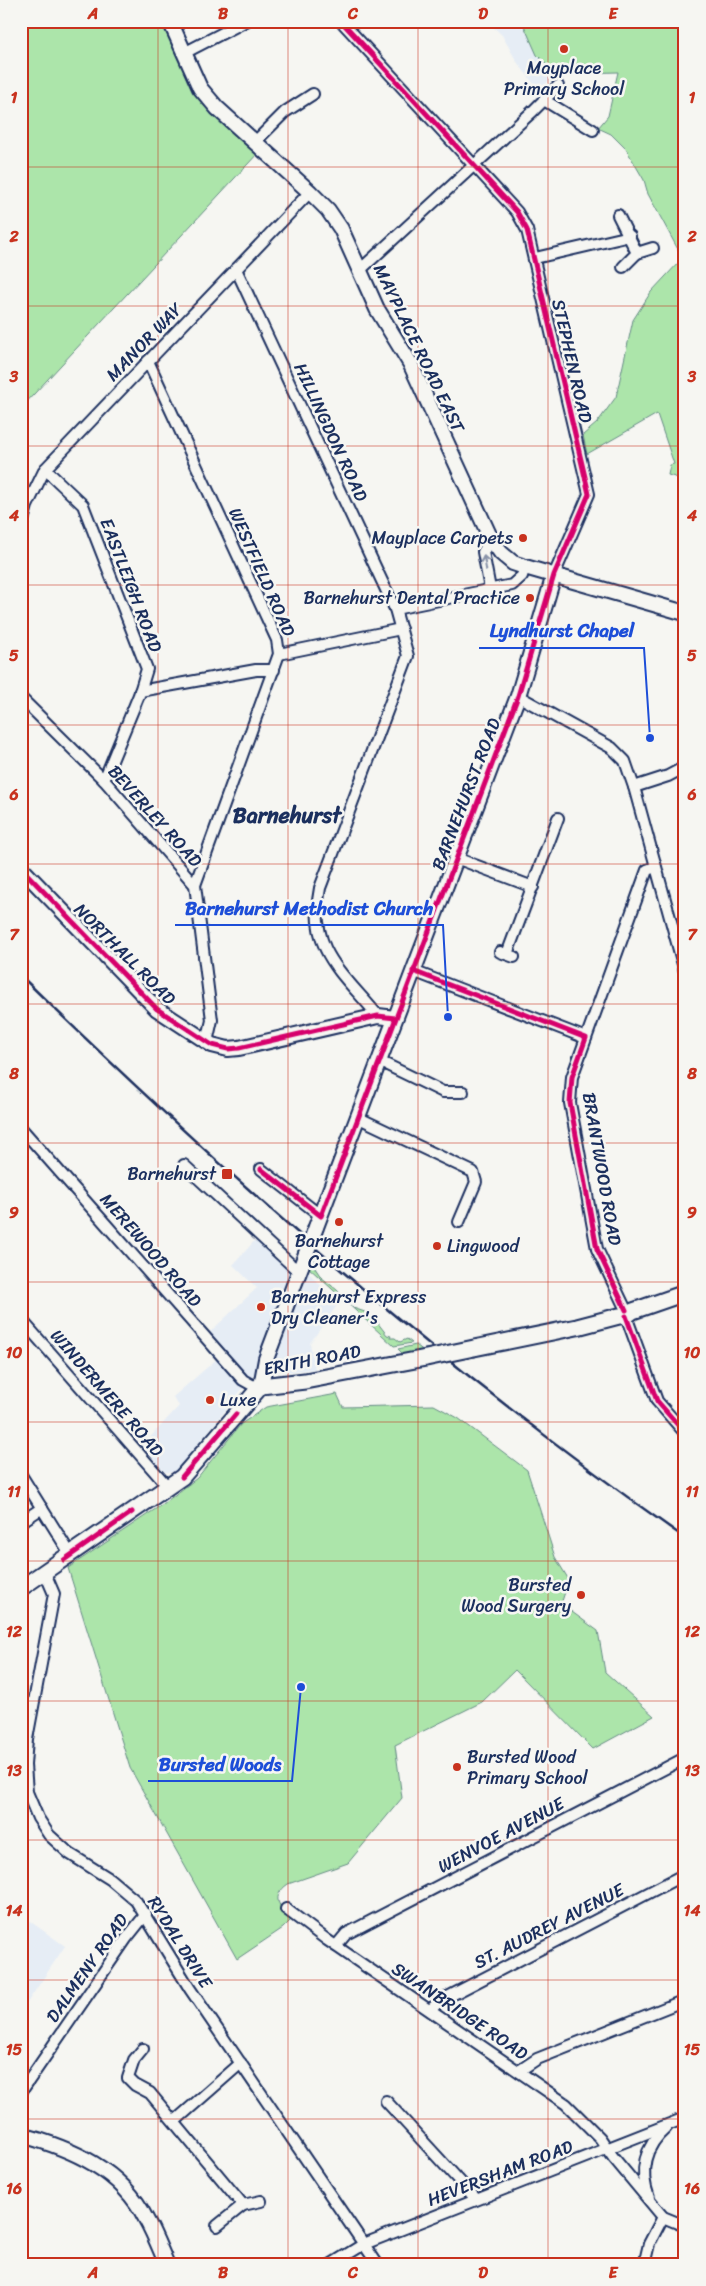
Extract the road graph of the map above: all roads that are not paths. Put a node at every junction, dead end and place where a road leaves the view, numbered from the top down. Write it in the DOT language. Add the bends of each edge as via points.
graph roads {
  1 [pos="170,21"];
  2 [pos="246,21"];
  3 [pos="341,21"];
  4 [pos="184,53"];
  5 [pos="558,86"];
  6 [pos="313,94"];
  7 [pos="544,100"];
  8 [pos="593,130"];
  9 [pos="255,142"];
  10 [pos="474,166"];
  11 [pos="310,192"];
  12 [pos="618,215"];
  13 [pos="630,236"];
  14 [pos="653,248"];
  15 [pos="637,253"];
  16 [pos="535,258"];
  17 [pos="623,267"];
  18 [pos="236,269"];
  19 [pos="360,270"];
  20 [pos="148,362"];
  21 [pos="45,469"];
  22 [pos="21,528"];
  23 [pos="491,540"];
  24 [pos="525,567"];
  25 [pos="554,575"];
  26 [pos="490,589"];
  27 [pos="395,609"];
  28 [pos="685,612"];
  29 [pos="401,629"];
  30 [pos="279,654"];
  31 [pos="274,670"];
  32 [pos="140,691"];
  33 [pos="518,696"];
  34 [pos="21,698"];
  35 [pos="685,766"];
  36 [pos="104,780"];
  37 [pos="634,787"];
  38 [pos="558,818"];
  39 [pos="456,858"];
  40 [pos="656,867"];
  41 [pos="21,868"];
  42 [pos="195,885"];
  43 [pos="533,887"];
  44 [pos="507,955"];
  45 [pos="413,971"];
  46 [pos="685,972"];
  47 [pos="378,1016"];
  48 [pos="395,1018"];
  49 [pos="586,1038"];
  50 [pos="207,1042"];
  51 [pos="379,1061"];
  52 [pos="463,1092"];
  53 [pos="359,1118"];
  54 [pos="21,1128"];
  55 [pos="184,1165"];
  56 [pos="261,1169"];
  57 [pos="318,1222"];
  58 [pos="458,1222"];
  59 [pos="300,1268"];
  60 [pos="685,1293"];
  61 [pos="626,1313"];
  62 [pos="21,1319"];
  63 [pos="261,1386"];
  64 [pos="685,1433"];
  65 [pos="21,1474"];
  66 [pos="169,1488"];
  67 [pos="42,1508"];
  68 [pos="21,1522"];
  69 [pos="71,1555"];
  70 [pos="45,1573"];
  71 [pos="21,1588"];
  72 [pos="685,1758"];
  73 [pos="685,1874"];
  74 [pos="286,1909"];
  75 [pos="146,1914"];
  76 [pos="336,1946"];
  77 [pos="685,2000"];
  78 [pos="430,2010"];
  79 [pos="143,2049"];
  80 [pos="241,2063"];
  81 [pos="519,2071"];
  82 [pos="21,2092"];
  83 [pos="386,2101"];
  84 [pos="685,2118"];
  85 [pos="175,2121"];
  86 [pos="673,2122"];
  87 [pos="21,2135"];
  88 [pos="608,2148"];
  89 [pos="476,2199"];
  90 [pos="261,2201"];
  91 [pos="651,2203"];
  92 [pos="243,2206"];
  93 [pos="663,2217"];
  94 [pos="217,2226"];
  95 [pos="685,2226"];
  96 [pos="364,2244"];
  97 [pos="167,2265"];
  98 [pos="330,2265"];
  99 [pos="378,2265"];
  100 [pos="644,2265"];
  1 -- 4 [label="street, MAYPLACE ROAD EAST"];
  2 -- 4 [label="street"];
  3 -- 10 [label="street, STEPHEN ROAD"];
  4 -- 9 [label="street, MAYPLACE ROAD EAST" via="200,88"];
  5 -- 7 [label="street"];
  6 -- 9 [label="street" via="285,112"];
  7 -- 8 [label="street"];
  7 -- 10 [label="street"];
  9 -- 11 [label="street, MAYPLACE ROAD EAST"];
  10 -- 16 [label="street, STEPHEN ROAD" via="517,212 527,230"];
  10 -- 19 [label="street"];
  11 -- 18 [label="street, MANOR WAY"];
  11 -- 19 [label="street, MAYPLACE ROAD EAST" via="341,229"];
  12 -- 13 [label="street"];
  13 -- 15 [label="street"];
  13 -- 16 [label="street"];
  14 -- 15 [label="street"];
  15 -- 17 [label="street"];
  16 -- 25 [label="street, STEPHEN ROAD" via="589,494"];
  18 -- 20 [label="street, MANOR WAY"];
  18 -- 27 [label="street, HILLINGDON ROAD"];
  19 -- 23 [label="street, MAYPLACE ROAD EAST" via="410,364"];
  20 -- 21 [label="street, MANOR WAY"];
  20 -- 30 [label="street, WESTFIELD ROAD" via="277,640"];
  21 -- 22 [label="street, MANOR WAY" via="27,506"];
  21 -- 32 [label="street, EASTLEIGH ROAD" via="83,504 147,669"];
  23 -- 24 [label="street, MAYPLACE ROAD EAST" via="513,563"];
  26 -- 23 [label="street, one-way" via="484,552"];
  24 -- 25 [label="street, MAYPLACE ROAD EAST"];
  24 -- 26 [label="street" via="518,582"];
  25 -- 28 [label="street, MAYPLACE ROAD EAST"];
  25 -- 33 [label="street, BARNEHURST ROAD"];
  26 -- 27 [label="street"];
  27 -- 29 [label="street, HILLINGDON ROAD"];
  29 -- 30 [label="street"];
  29 -- 47 [label="street" via="408,656 318,900 323,942 332,964"];
  30 -- 31 [label="street, WESTFIELD ROAD"];
  31 -- 32 [label="street" via="256,670"];
  31 -- 42 [label="street, WESTFIELD ROAD"];
  32 -- 36 [label="street, EASTLEIGH ROAD"];
  33 -- 37 [label="street" via="612,748 625,761"];
  33 -- 39 [label="street, BARNEHURST ROAD"];
  34 -- 36 [label="street, BEVERLEY ROAD"];
  35 -- 37 [label="street" via="668,776"];
  36 -- 42 [label="street, BEVERLEY ROAD"];
  37 -- 40 [label="street"];
  38 -- 43 [label="street"];
  39 -- 43 [label="street"];
  39 -- 45 [label="street, BARNEHURST ROAD"];
  40 -- 46 [label="street"];
  40 -- 49 [label="street, BRANTWOOD ROAD" via="647,870"];
  41 -- 50 [label="street, NORTHALL ROAD" via="157,1009"];
  42 -- 50 [label="street, BEVERLEY ROAD" via="212,1020"];
  43 -- 44 [label="street"];
  45 -- 48 [label="street, BARNEHURST ROAD"];
  45 -- 49 [label="street"];
  47 -- 48 [label="street, NORTHALL ROAD"];
  47 -- 50 [label="street, NORTHALL ROAD" via="239,1048 219,1047"];
  48 -- 51 [label="street, BARNEHURST ROAD"];
  49 -- 61 [label="street, BRANTWOOD ROAD" via="572,1077 570,1103 597,1249"];
  51 -- 52 [label="street" via="442,1092"];
  51 -- 53 [label="street, BARNEHURST ROAD"];
  53 -- 57 [label="street, BARNEHURST ROAD"];
  53 -- 58 [label="street" via="473,1172 476,1182"];
  54 -- 63 [label="street, MEREWOOD ROAD" via="243,1380"];
  55 -- 59 [label="street"];
  56 -- 57 [label="street"];
  57 -- 59 [label="street, BARNEHURST ROAD, bridge"];
  59 -- 63 [label="street, BARNEHURST ROAD" via="266,1359"];
  60 -- 61 [label="main road, ERITH ROAD"];
  61 -- 63 [label="main road, ERITH ROAD, bridge" via="577,1328 305,1381"];
  61 -- 64 [label="street, BRANTWOOD ROAD" via="657,1401"];
  62 -- 66 [label="street, WINDERMERE ROAD"];
  63 -- 66 [label="main road, ERITH ROAD" via="195,1464"];
  65 -- 67 [label="street"];
  66 -- 69 [label="main road, ERITH ROAD"];
  67 -- 68 [label="street"];
  67 -- 69 [label="street"];
  69 -- 70 [label="main road, ERITH ROAD"];
  70 -- 71 [label="main road, ERITH ROAD"];
  70 -- 75 [label="street, RYDAL DRIVE" via="54,1594 27,1739 27,1792 49,1836 70,1854 110,1879 136,1900"];
  72 -- 76 [label="street, WENVOE AVENUE" via="346,1934"];
  73 -- 78 [label="street, ST. AUDREY AVENUE" via="440,2001"];
  74 -- 76 [label="street, SWANBRIDGE ROAD"];
  75 -- 80 [label="street, RYDAL DRIVE" via="190,1989"];
  75 -- 82 [label="street, DALMENY ROAD"];
  76 -- 78 [label="street, SWANBRIDGE ROAD"];
  77 -- 81 [label="street" via="537,2059"];
  78 -- 81 [label="street, SWANBRIDGE ROAD"];
  79 -- 85 [label="street" via="134,2060 128,2078 150,2093"];
  80 -- 85 [label="street"];
  80 -- 96 [label="street, RYDAL DRIVE"];
  81 -- 88 [label="street, SWANBRIDGE ROAD" via="566,2104"];
  83 -- 89 [label="street"];
  84 -- 86 [label="street, HEVERSHAM ROAD"];
  85 -- 92 [label="street"];
  86 -- 88 [label="street, HEVERSHAM ROAD"];
  86 -- 91 [label="street" via="656,2138 645,2160 644,2178"];
  87 -- 97 [label="street" via="68,2150 117,2179 146,2217"];
  88 -- 89 [label="street, HEVERSHAM ROAD"];
  88 -- 91 [label="street, SWANBRIDGE ROAD"];
  89 -- 96 [label="street, HEVERSHAM ROAD"];
  90 -- 92 [label="street"];
  91 -- 93 [label="street, SWANBRIDGE ROAD"];
  92 -- 94 [label="street"];
  93 -- 95 [label="street"];
  93 -- 100 [label="street" via="649,2244"];
  96 -- 98 [label="street, HEVERSHAM ROAD"];
  96 -- 99 [label="street, RYDAL DRIVE"];
}
